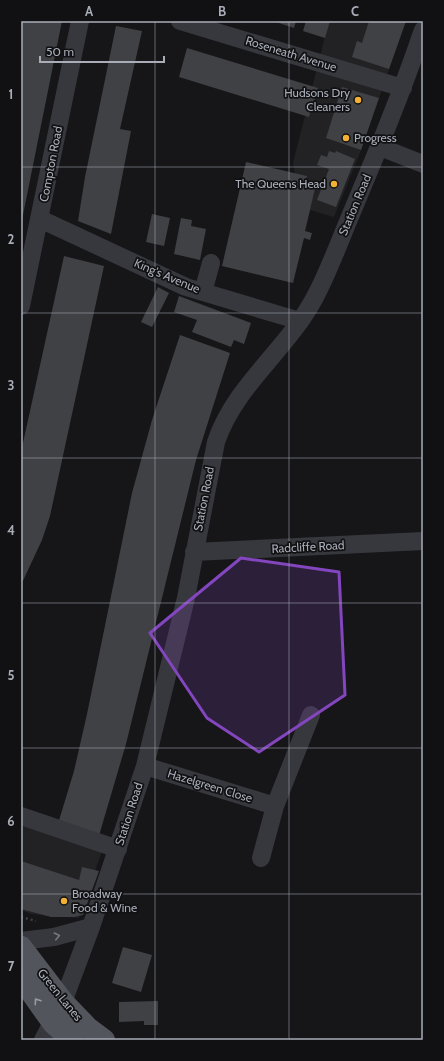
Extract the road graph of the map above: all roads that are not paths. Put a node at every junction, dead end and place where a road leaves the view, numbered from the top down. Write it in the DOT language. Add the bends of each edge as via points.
graph roads {
  1 [pos="80,21"];
  2 [pos="180,21"];
  3 [pos="422,39"];
  4 [pos="403,88"];
  5 [pos="380,147"];
  6 [pos="423,164"];
  7 [pos="40,219"];
  8 [pos="211,263"];
  9 [pos="203,292"];
  10 [pos="21,306"];
  11 [pos="300,321"];
  12 [pos="423,541"];
  13 [pos="194,552"];
  14 [pos="311,715"];
  15 [pos="145,766"];
  16 [pos="275,806"];
  17 [pos="21,816"];
  18 [pos="118,850"];
  19 [pos="261,858"];
  20 [pos="91,928"];
  21 [pos="21,941"];
  22 [pos="21,947"];
  23 [pos="21,978"];
  24 [pos="63,1002"];
  25 [pos="48,1031"];
  26 [pos="72,1040"];
  27 [pos="104,1040"];
  1 -- 7 [label="street, Compton Road"];
  2 -- 4 [label="street, Roseneath Avenue"];
  3 -- 4 [label="street, Station Road"];
  4 -- 5 [label="street, Station Road"];
  5 -- 6 [label="street"];
  5 -- 11 [label="street, Station Road" via="315,297"];
  7 -- 9 [label="street, King's Avenue" via="186,287"];
  7 -- 10 [label="street, Compton Road"];
  8 -- 9 [label="street"];
  9 -- 11 [label="street, King's Avenue"];
  11 -- 13 [label="street, Station Road" via="247,386 222,424 216,442"];
  12 -- 13 [label="street, Radcliffe Road"];
  13 -- 15 [label="street, Station Road" via="186,598"];
  14 -- 16 [label="street"];
  15 -- 16 [label="street, Hazelgreen Close"];
  15 -- 18 [label="street, Station Road"];
  16 -- 19 [label="street"];
  17 -- 18 [label="street"];
  18 -- 20 [label="street, Station Road"];
  21 -- 20 [label="street, one-way" via="49,938"];
  20 -- 24 [label="street, Station Road"];
  22 -- 24 [label="main road, Green Lanes"];
  25 -- 23 [label="main road, Green Lanes, one-way"];
  24 -- 25 [label="street, Station Road"];
  24 -- 27 [label="main road, Green Lanes" via="88,1028"];
  25 -- 26 [label="main road, Green Lanes"];
}
